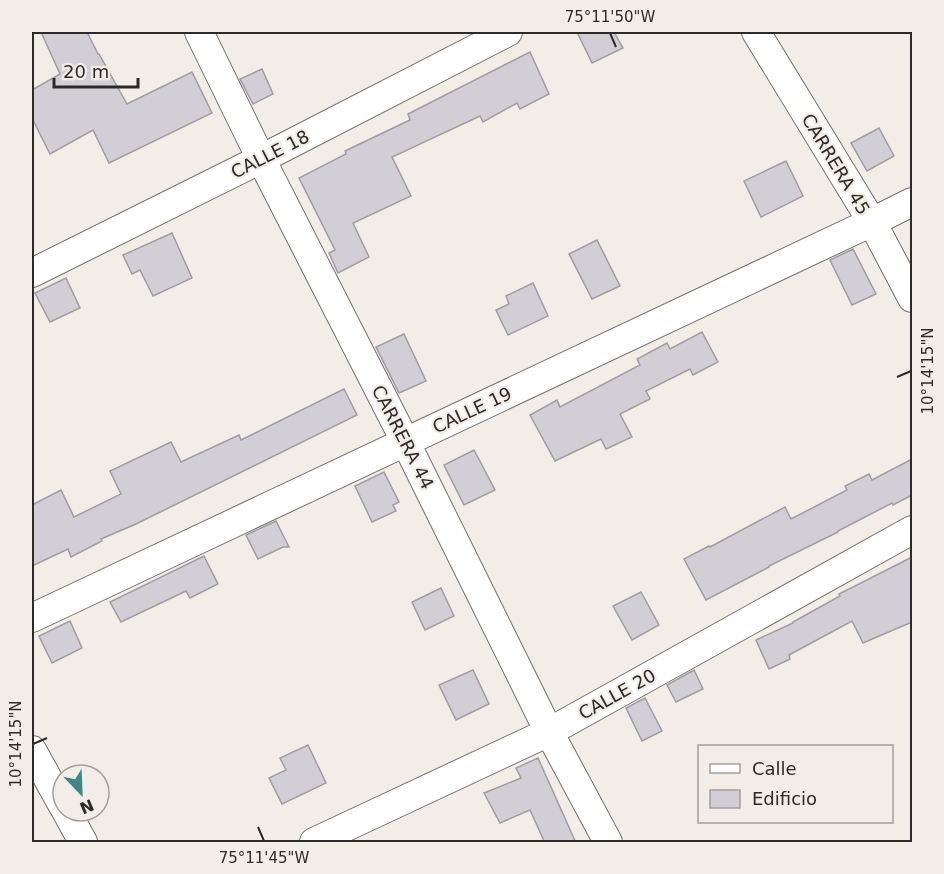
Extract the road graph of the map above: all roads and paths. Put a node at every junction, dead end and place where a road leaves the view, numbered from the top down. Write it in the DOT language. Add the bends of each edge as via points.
graph roads {
  1 [pos="199,32"];
  2 [pos="508,32"];
  3 [pos="756,32"];
  4 [pos="261,159"];
  5 [pos="912,202"];
  6 [pos="872,222"];
  7 [pos="32,273"];
  8 [pos="912,298"];
  9 [pos="405,441"];
  10 [pos="912,530"];
  11 [pos="32,618"];
  12 [pos="549,732"];
  13 [pos="32,750"];
  14 [pos="51,785"];
  15 [pos="72,823"];
  16 [pos="83,843"];
  17 [pos="314,843"];
  18 [pos="608,843"];
  1 -- 4 [label="street, CARRERA 44"];
  2 -- 4 [label="street, CALLE 18"];
  3 -- 6 [label="street, CARRERA 45"];
  4 -- 7 [label="street, CALLE 18"];
  4 -- 9 [label="street, CARRERA 44"];
  5 -- 6 [label="street, CALLE 19"];
  6 -- 8 [label="street, CARRERA 45"];
  6 -- 9 [label="street, CALLE 19"];
  9 -- 11 [label="street, CALLE 19"];
  9 -- 12 [label="street, CARRERA 44"];
  10 -- 12 [label="street, CALLE 20"];
  12 -- 17 [label="street, CALLE 20"];
  12 -- 18 [label="street, CARRERA 44"];
  13 -- 14 [label="street"];
  15 -- 16 [label="street"];
}
